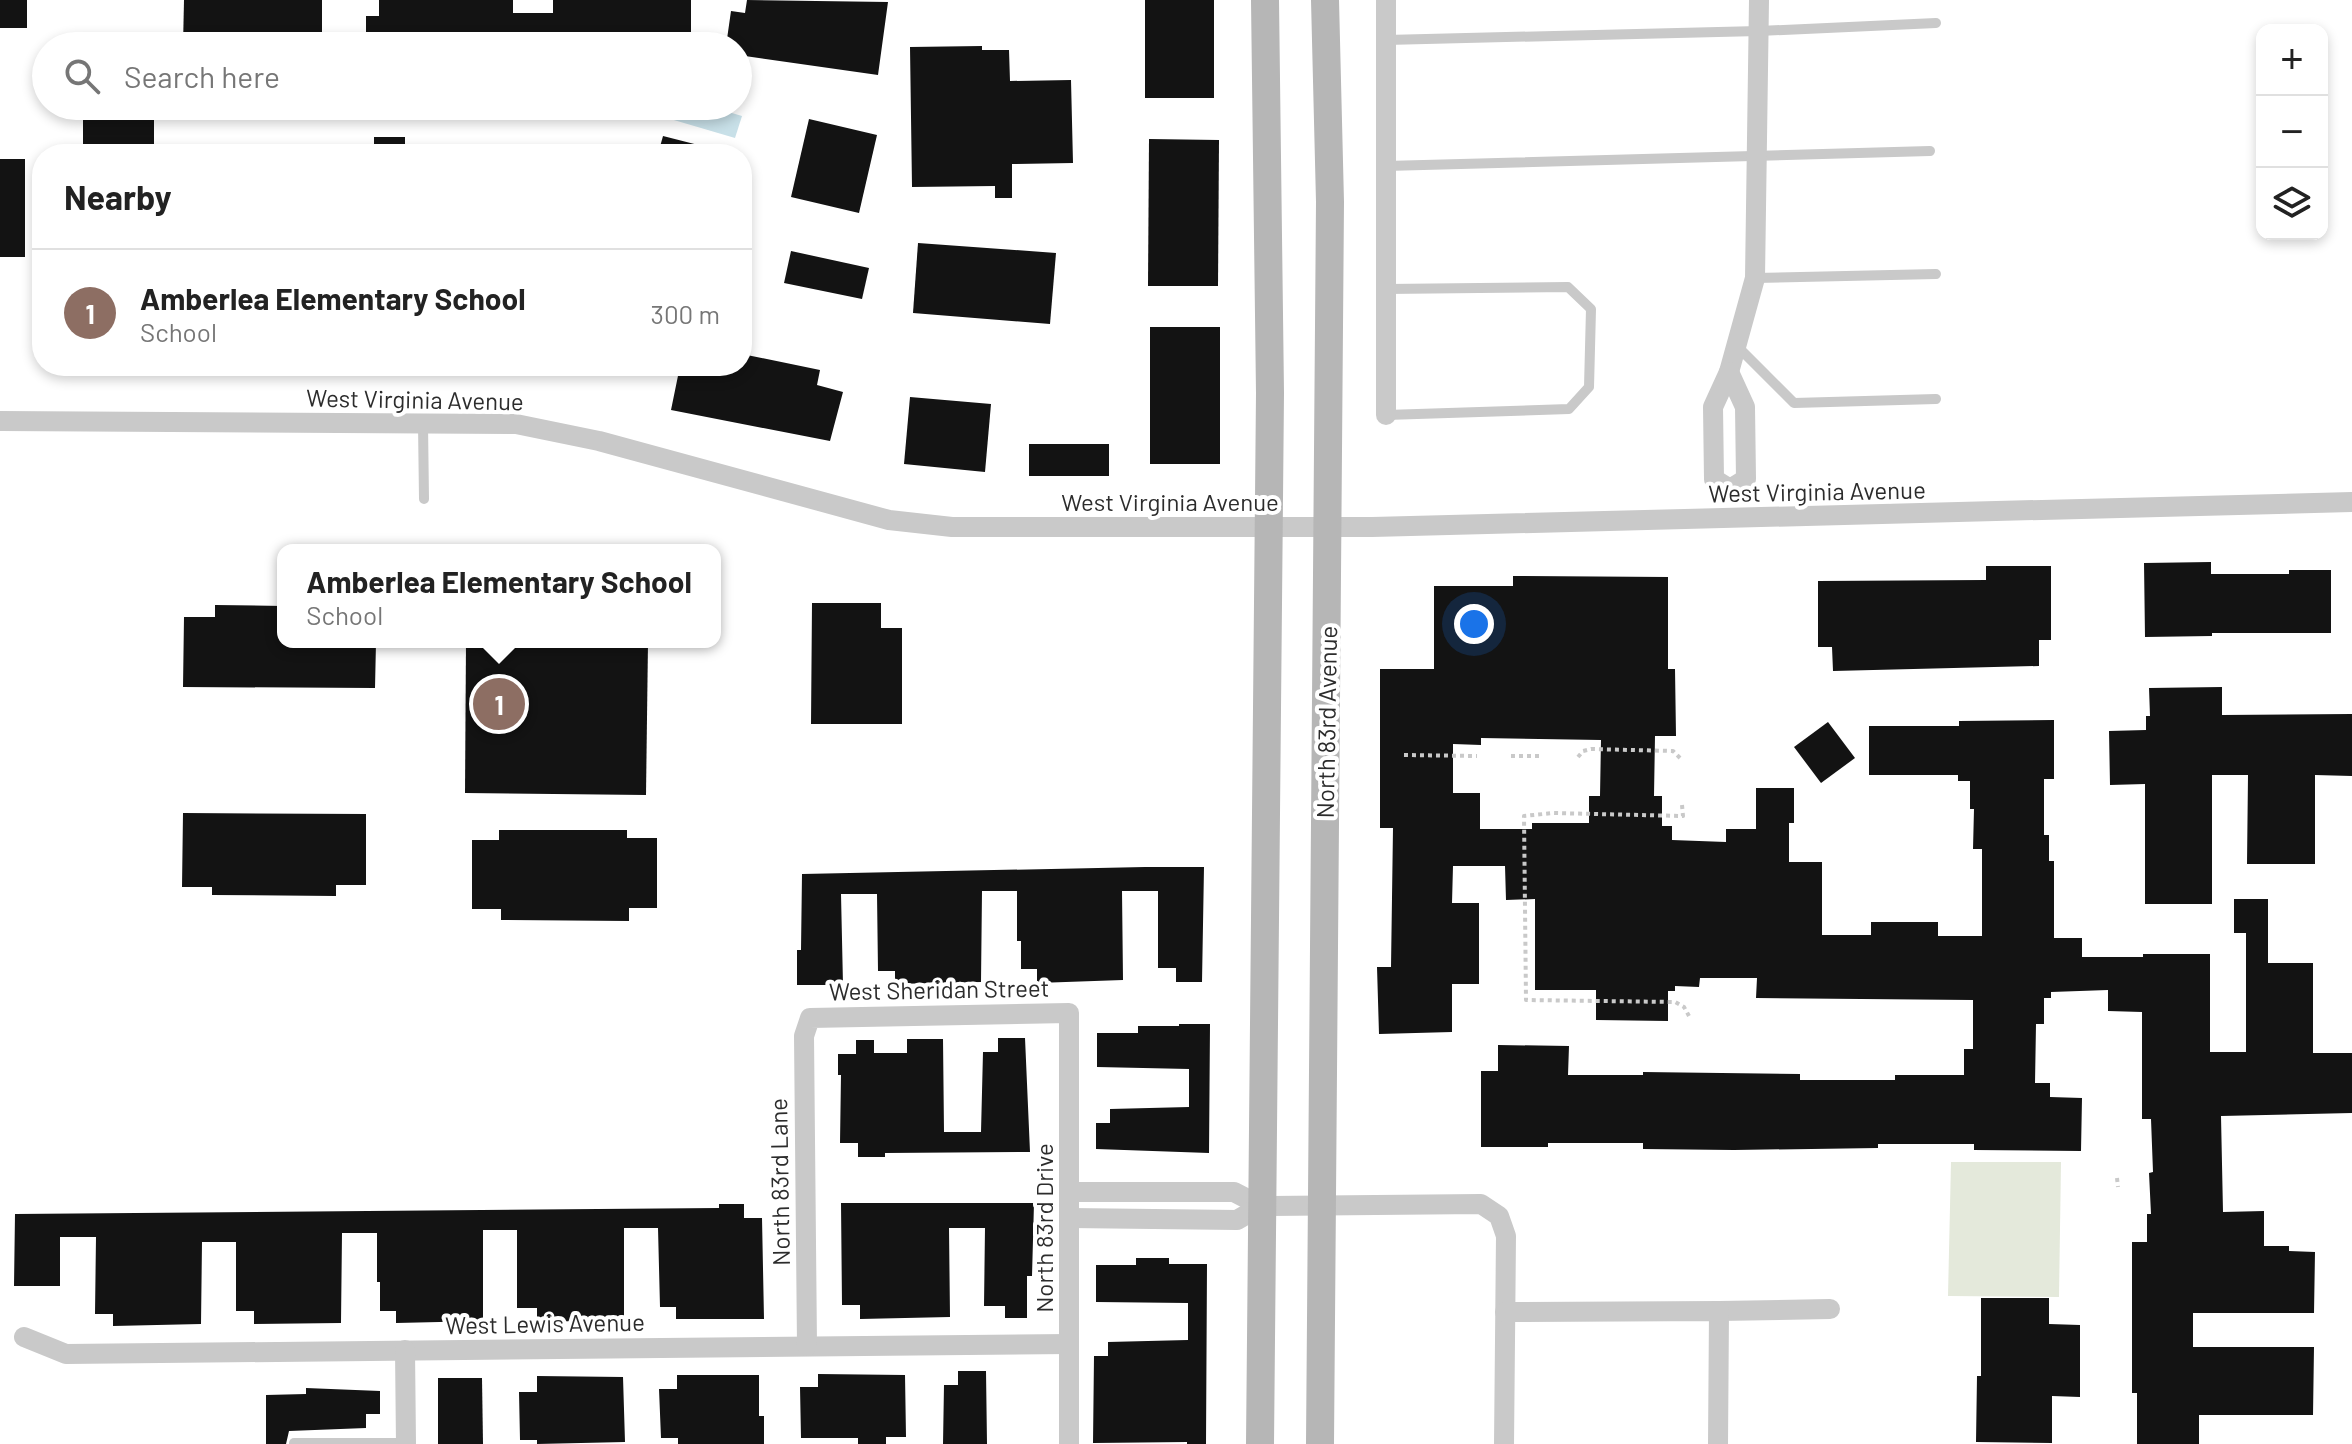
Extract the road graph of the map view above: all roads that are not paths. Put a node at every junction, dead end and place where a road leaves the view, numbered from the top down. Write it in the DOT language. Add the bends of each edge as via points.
graph roads {
  1 [pos="1265,0"];
  2 [pos="1325,0"];
  3 [pos="1386,0"];
  4 [pos="1759,0"];
  5 [pos="1936,23"];
  6 [pos="1759,31"];
  7 [pos="1386,40"];
  8 [pos="1930,151"];
  9 [pos="1758,154"];
  10 [pos="1386,166"];
  11 [pos="1936,274"];
  12 [pos="1755,278"];
  13 [pos="1386,289"];
  14 [pos="1736,345"];
  15 [pos="1729,372"];
  16 [pos="1936,399"];
  17 [pos="1386,415"];
  18 [pos="0,421"];
  19 [pos="423,424"];
  20 [pos="1730,489"];
  21 [pos="424,499"];
  22 [pos="2352,502"];
  23 [pos="1731,519"];
  24 [pos="1269,527"];
  25 [pos="1328,527"];
  26 [pos="1069,1013"];
  27 [pos="810,1018"];
  28 [pos="1070,1192"];
  29 [pos="1158,1192"];
  30 [pos="1261,1206"];
  31 [pos="1322,1207"];
  32 [pos="1070,1218"];
  33 [pos="1158,1219"];
  34 [pos="1830,1309"];
  35 [pos="1719,1311"];
  36 [pos="1505,1312"];
  37 [pos="24,1337"];
  38 [pos="1069,1344"];
  39 [pos="807,1346"];
  40 [pos="405,1350"];
  41 [pos="294,1443"];
  42 [pos="406,1443"];
  43 [pos="1069,1444"];
  44 [pos="1260,1444"];
  45 [pos="1320,1444"];
  46 [pos="1504,1444"];
  47 [pos="1718,1444"];
  1 -- 24 [label="main road"];
  2 -- 25 [label="main road, North 83rd Avenue"];
  3 -- 7 [label="street"];
  4 -- 6 [label="street"];
  5 -- 6 [label="lane"];
  6 -- 7 [label="lane"];
  6 -- 9 [label="street"];
  7 -- 10 [label="street"];
  8 -- 9 [label="lane"];
  9 -- 10 [label="lane"];
  9 -- 12 [label="street"];
  10 -- 13 [label="street"];
  11 -- 12 [label="lane"];
  12 -- 14 [label="street"];
  13 -- 17 [label="street"];
  13 -- 17 [label="lane" via="1568,287 1591,309 1589,387 1569,409"];
  14 -- 15 [label="street"];
  14 -- 16 [label="lane" via="1794,403"];
  15 -- 20 [label="street" via="1745,407 1746,479"];
  15 -- 20 [label="street" via="1713,407 1714,479"];
  18 -- 19 [label="street, West Virginia Avenue"];
  19 -- 21 [label="lane"];
  19 -- 24 [label="street, West Virginia Avenue" via="516,424 564,432 889,520 952,527"];
  20 -- 23 [label="street"];
  22 -- 23 [label="street, West Virginia Avenue"];
  23 -- 25 [label="street, West Virginia Avenue"];
  24 -- 25 [label="street, West Virginia Avenue"];
  24 -- 30 [label="main road"];
  25 -- 31 [label="main road, North 83rd Avenue"];
  26 -- 27 [label="street, West Sheridan Street"];
  26 -- 28 [label="street, North 83rd Drive"];
  27 -- 39 [label="street, North 83rd Lane" via="804,1036"];
  28 -- 29 [label="street"];
  28 -- 32 [label="street, North 83rd Drive"];
  29 -- 30 [label="street" via="1234,1192"];
  29 -- 33 [label="street"];
  30 -- 31 [label="street"];
  30 -- 33 [label="street" via="1237,1220"];
  30 -- 44 [label="main road"];
  31 -- 36 [label="street" via="1481,1204 1499,1216 1506,1236"];
  31 -- 45 [label="main road, North 83rd Avenue"];
  32 -- 33 [label="street"];
  32 -- 38 [label="street, North 83rd Drive"];
  34 -- 35 [label="street"];
  35 -- 36 [label="street"];
  35 -- 47 [label="street"];
  36 -- 46 [label="street"];
  37 -- 40 [label="street, West Lewis Avenue" via="66,1354"];
  38 -- 39 [label="street, West Lewis Avenue"];
  38 -- 43 [label="street, North 83rd Drive"];
  39 -- 40 [label="street, West Lewis Avenue"];
  40 -- 42 [label="street"];
  41 -- 42 [label="lane"];
}
